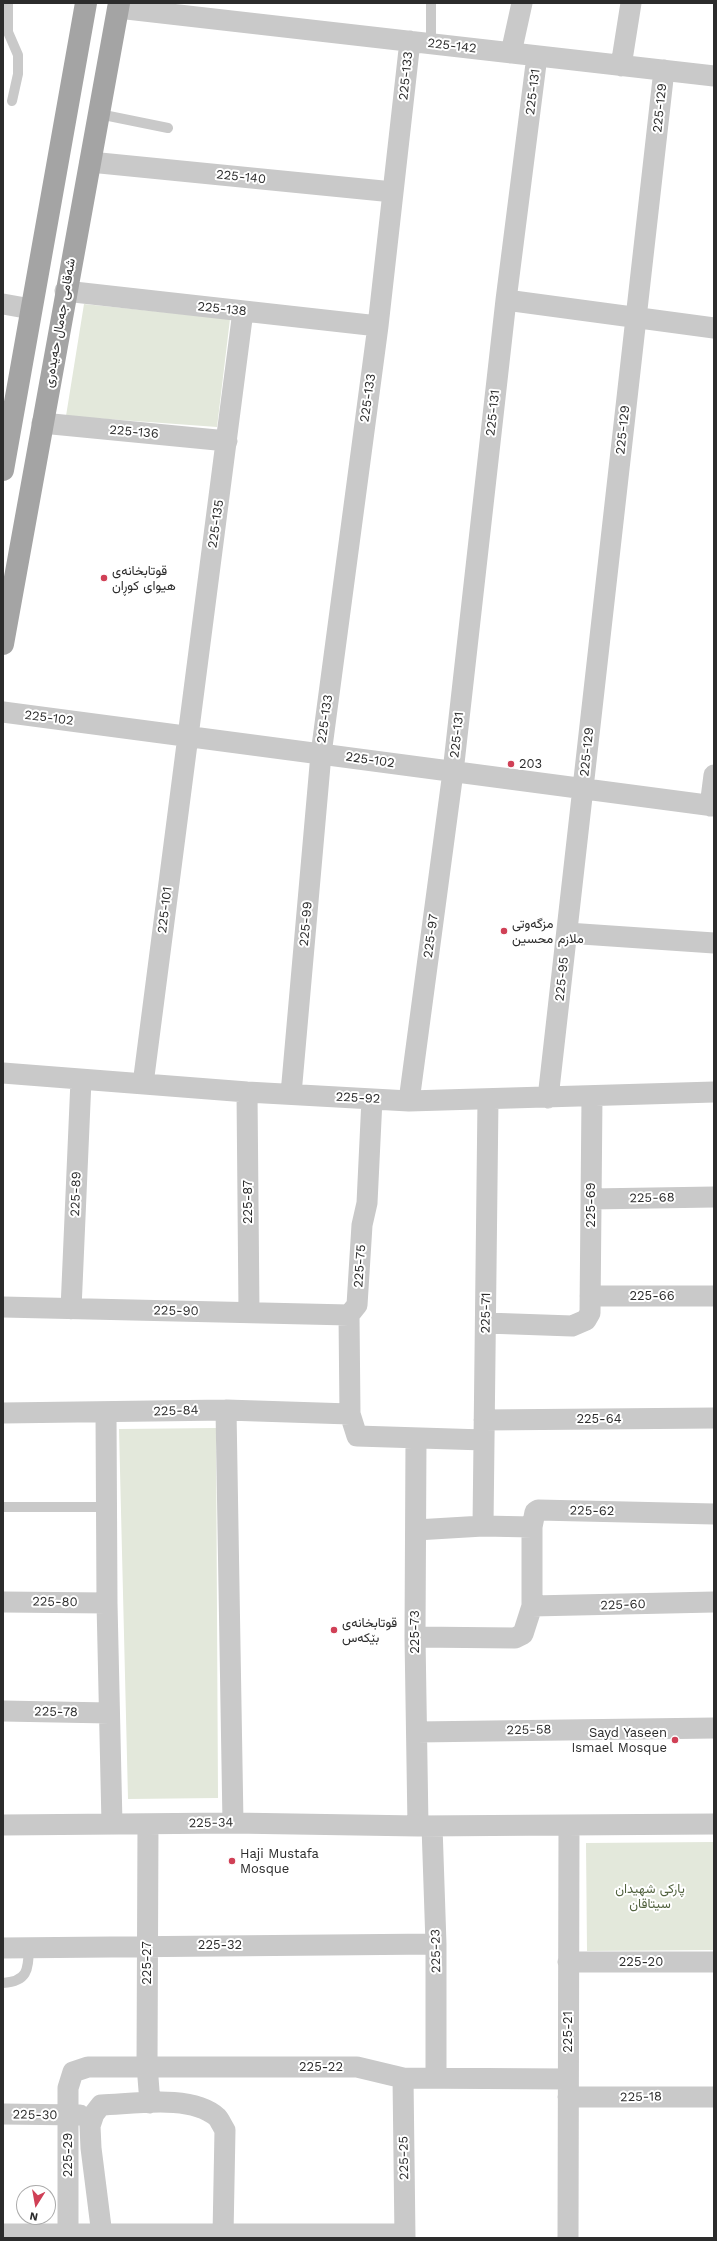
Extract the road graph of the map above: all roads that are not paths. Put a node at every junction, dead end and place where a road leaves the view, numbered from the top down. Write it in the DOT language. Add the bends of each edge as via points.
graph roads {
  1 [pos="8,3"];
  2 [pos="84,3"];
  3 [pos="431,3"];
  4 [pos="522,3"];
  5 [pos="631,3"];
  6 [pos="119,6"];
  7 [pos="410,41"];
  8 [pos="431,44"];
  9 [pos="511,53"];
  10 [pos="537,56"];
  11 [pos="620,66"];
  12 [pos="664,70"];
  13 [pos="714,76"];
  14 [pos="12,101"];
  15 [pos="99,114"];
  16 [pos="168,128"];
  17 [pos="90,162"];
  18 [pos="393,192"];
  19 [pos="65,291"];
  20 [pos="506,300"];
  21 [pos="3,304"];
  22 [pos="31,309"];
  23 [pos="243,311"];
  24 [pos="636,318"];
  25 [pos="378,326"];
  26 [pos="714,328"];
  27 [pos="17,389"];
  28 [pos="47,395"];
  29 [pos="42,423"];
  30 [pos="227,441"];
  31 [pos="3,470"];
  32 [pos="3,644"];
  33 [pos="3,712"];
  34 [pos="187,737"];
  35 [pos="321,754"];
  36 [pos="453,772"];
  37 [pos="714,775"];
  38 [pos="583,789"];
  39 [pos="712,806"];
  40 [pos="567,932"];
  41 [pos="714,943"];
  42 [pos="3,1074"];
  43 [pos="81,1080"];
  44 [pos="143,1084"];
  45 [pos="247,1092"];
  46 [pos="714,1092"];
  47 [pos="291,1094"];
  48 [pos="592,1097"];
  49 [pos="548,1098"];
  50 [pos="372,1099"];
  51 [pos="488,1099"];
  52 [pos="409,1101"];
  53 [pos="714,1197"];
  54 [pos="591,1199"];
  55 [pos="714,1296"];
  56 [pos="590,1305"];
  57 [pos="3,1307"];
  58 [pos="71,1309"];
  59 [pos="249,1312"];
  60 [pos="349,1315"];
  61 [pos="486,1324"];
  62 [pos="226,1410"];
  63 [pos="3,1413"];
  64 [pos="106,1413"];
  65 [pos="714,1418"];
  66 [pos="352,1422"];
  67 [pos="484,1430"];
  68 [pos="416,1438"];
  69 [pos="3,1507"];
  70 [pos="106,1507"];
  71 [pos="714,1514"];
  72 [pos="483,1526"];
  73 [pos="532,1527"];
  74 [pos="416,1530"];
  75 [pos="3,1602"];
  76 [pos="714,1602"];
  77 [pos="107,1603"];
  78 [pos="532,1606"];
  79 [pos="414,1637"];
  80 [pos="3,1711"];
  81 [pos="109,1712"];
  82 [pos="714,1728"];
  83 [pos="417,1732"];
  84 [pos="233,1823"];
  85 [pos="112,1824"];
  86 [pos="148,1824"];
  87 [pos="714,1824"];
  88 [pos="3,1825"];
  89 [pos="569,1825"];
  90 [pos="425,1826"];
  91 [pos="436,1944"];
  92 [pos="147,1946"];
  93 [pos="3,1948"];
  94 [pos="29,1948"];
  95 [pos="568,1962"];
  96 [pos="714,1962"];
  97 [pos="3,1983"];
  98 [pos="147,2065"];
  99 [pos="73,2072"];
  100 [pos="436,2077"];
  101 [pos="403,2078"];
  102 [pos="568,2088"];
  103 [pos="714,2097"];
  104 [pos="150,2103"];
  105 [pos="3,2114"];
  106 [pos="94,2114"];
  107 [pos="67,2116"];
  108 [pos="3,2234"];
  109 [pos="102,2235"];
  110 [pos="223,2235"];
  111 [pos="404,2236"];
  112 [pos="68,2237"];
  113 [pos="568,2238"];
  1 -- 14 [label="lane" via="8,32 18,54 18,74"];
  2 -- 22 [label="main road"];
  3 -- 8 [label="lane"];
  4 -- 9 [label="street"];
  5 -- 11 [label="street"];
  6 -- 7 [label="street, 225-142"];
  6 -- 15 [label="main road, شەقامی جەمال حەیدەری"];
  7 -- 8 [label="street, 225-142"];
  7 -- 18 [label="street, 225-133"];
  8 -- 9 [label="street, 225-142"];
  9 -- 10 [label="street, 225-142"];
  10 -- 11 [label="street, 225-142"];
  10 -- 20 [label="street, 225-131"];
  11 -- 12 [label="street, 225-142"];
  12 -- 13 [label="street, 225-142"];
  12 -- 24 [label="street, 225-129"];
  15 -- 16 [label="lane"];
  15 -- 17 [label="main road, شەقامی جەمال حەیدەری"];
  17 -- 18 [label="street, 225-140"];
  17 -- 19 [label="main road, شەقامی جەمال حەیدەری"];
  18 -- 25 [label="street, 225-133"];
  19 -- 23 [label="street, 225-138"];
  19 -- 28 [label="main road, شەقامی جەمال حەیدەری"];
  20 -- 24 [label="street"];
  20 -- 36 [label="street, 225-131"];
  21 -- 22 [label="street"];
  22 -- 27 [label="main road"];
  23 -- 25 [label="street, 225-138"];
  23 -- 30 [label="street, 225-135"];
  24 -- 26 [label="street"];
  24 -- 38 [label="street, 225-129"];
  25 -- 35 [label="street, 225-133"];
  27 -- 28 [label="main road"];
  27 -- 31 [label="main road"];
  28 -- 29 [label="main road, شەقامی جەمال حەیدەری"];
  29 -- 30 [label="street, 225-136"];
  29 -- 32 [label="main road, شەقامی جەمال حەیدەری"];
  30 -- 34 [label="street, 225-135"];
  33 -- 34 [label="street, 225-102"];
  34 -- 35 [label="street, 225-102"];
  34 -- 44 [label="street, 225-101"];
  35 -- 36 [label="street, 225-102"];
  35 -- 47 [label="street, 225-99"];
  36 -- 38 [label="street, 225-102"];
  36 -- 52 [label="street, 225-97"];
  37 -- 39 [label="street"];
  38 -- 39 [label="street, 225-102"];
  38 -- 40 [label="street, 225-95"];
  40 -- 41 [label="street"];
  40 -- 49 [label="street, 225-95"];
  42 -- 43 [label="street, 225-92"];
  43 -- 44 [label="street, 225-92"];
  43 -- 58 [label="street, 225-89"];
  44 -- 45 [label="street, 225-92"];
  45 -- 47 [label="street, 225-92"];
  45 -- 59 [label="street, 225-87"];
  46 -- 48 [label="street, 225-92"];
  47 -- 50 [label="street, 225-92"];
  48 -- 49 [label="street, 225-92"];
  48 -- 54 [label="street, 225-69"];
  49 -- 51 [label="street, 225-92"];
  50 -- 52 [label="street, 225-92"];
  50 -- 60 [label="street, 225-75" via="367,1203 362,1225 357,1305"];
  51 -- 52 [label="street, 225-92"];
  51 -- 61 [label="street, 225-71"];
  53 -- 54 [label="street, 225-68"];
  54 -- 56 [label="street, 225-69"];
  55 -- 56 [label="street, 225-66"];
  56 -- 61 [label="street" via="586,1320 572,1326"];
  57 -- 58 [label="street, 225-90"];
  58 -- 59 [label="street, 225-90"];
  59 -- 60 [label="street, 225-90"];
  60 -- 66 [label="street, 225-75"];
  61 -- 67 [label="street, 225-71"];
  62 -- 64 [label="street, 225-84"];
  62 -- 66 [label="street, 225-84"];
  62 -- 84 [label="street"];
  63 -- 64 [label="street, 225-84"];
  64 -- 70 [label="street"];
  65 -- 67 [label="street, 225-64"];
  66 -- 68 [label="street, 225-84" via="357,1436"];
  67 -- 68 [label="street, 225-64"];
  67 -- 72 [label="street, 225-71"];
  68 -- 74 [label="street, 225-73"];
  69 -- 70 [label="lane"];
  70 -- 77 [label="street"];
  71 -- 73 [label="street, 225-62" via="538,1510 535,1512"];
  72 -- 73 [label="street"];
  72 -- 74 [label="street"];
  73 -- 78 [label="street"];
  74 -- 79 [label="street, 225-73"];
  75 -- 77 [label="street, 225-80"];
  76 -- 78 [label="street, 225-60"];
  77 -- 81 [label="street"];
  78 -- 79 [label="street" via="523,1634 515,1638"];
  79 -- 83 [label="street, 225-73"];
  80 -- 81 [label="street, 225-78"];
  81 -- 85 [label="street"];
  82 -- 83 [label="street, 225-58"];
  83 -- 90 [label="street, 225-73"];
  84 -- 86 [label="street, 225-34"];
  84 -- 90 [label="street, 225-34"];
  85 -- 86 [label="street, 225-34"];
  85 -- 88 [label="street, 225-34"];
  86 -- 92 [label="street, 225-27"];
  87 -- 89 [label="street, 225-34"];
  89 -- 90 [label="street, 225-34"];
  89 -- 95 [label="street, 225-21"];
  90 -- 91 [label="street, 225-23"];
  91 -- 92 [label="street, 225-32"];
  91 -- 100 [label="street, 225-23"];
  92 -- 94 [label="street, 225-32"];
  92 -- 98 [label="street, 225-27"];
  93 -- 94 [label="street, 225-32"];
  94 -- 97 [label="lane" via="28,1968 22,1978"];
  95 -- 96 [label="street, 225-20"];
  95 -- 102 [label="street, 225-21"];
  98 -- 99 [label="street, 225-22" via="88,2066"];
  98 -- 101 [label="street, 225-22" via="357,2067"];
  98 -- 104 [label="street, 225-27"];
  99 -- 107 [label="street, 225-29" via="68,2088"];
  100 -- 101 [label="street, 225-22"];
  100 -- 102 [label="street, 225-22"];
  101 -- 111 [label="street, 225-25"];
  102 -- 103 [label="street, 225-18"];
  102 -- 113 [label="street, 225-21"];
  104 -- 106 [label="street" via="101,2105"];
  104 -- 110 [label="street" via="200,2106 217,2118 225,2130"];
  105 -- 107 [label="street, 225-30"];
  106 -- 107 [label="street, 225-30"];
  106 -- 109 [label="street" via="90,2126 91,2148"];
  107 -- 112 [label="street, 225-29"];
  108 -- 112 [label="street"];
  109 -- 110 [label="street"];
  109 -- 112 [label="street"];
  110 -- 111 [label="street"];
}
